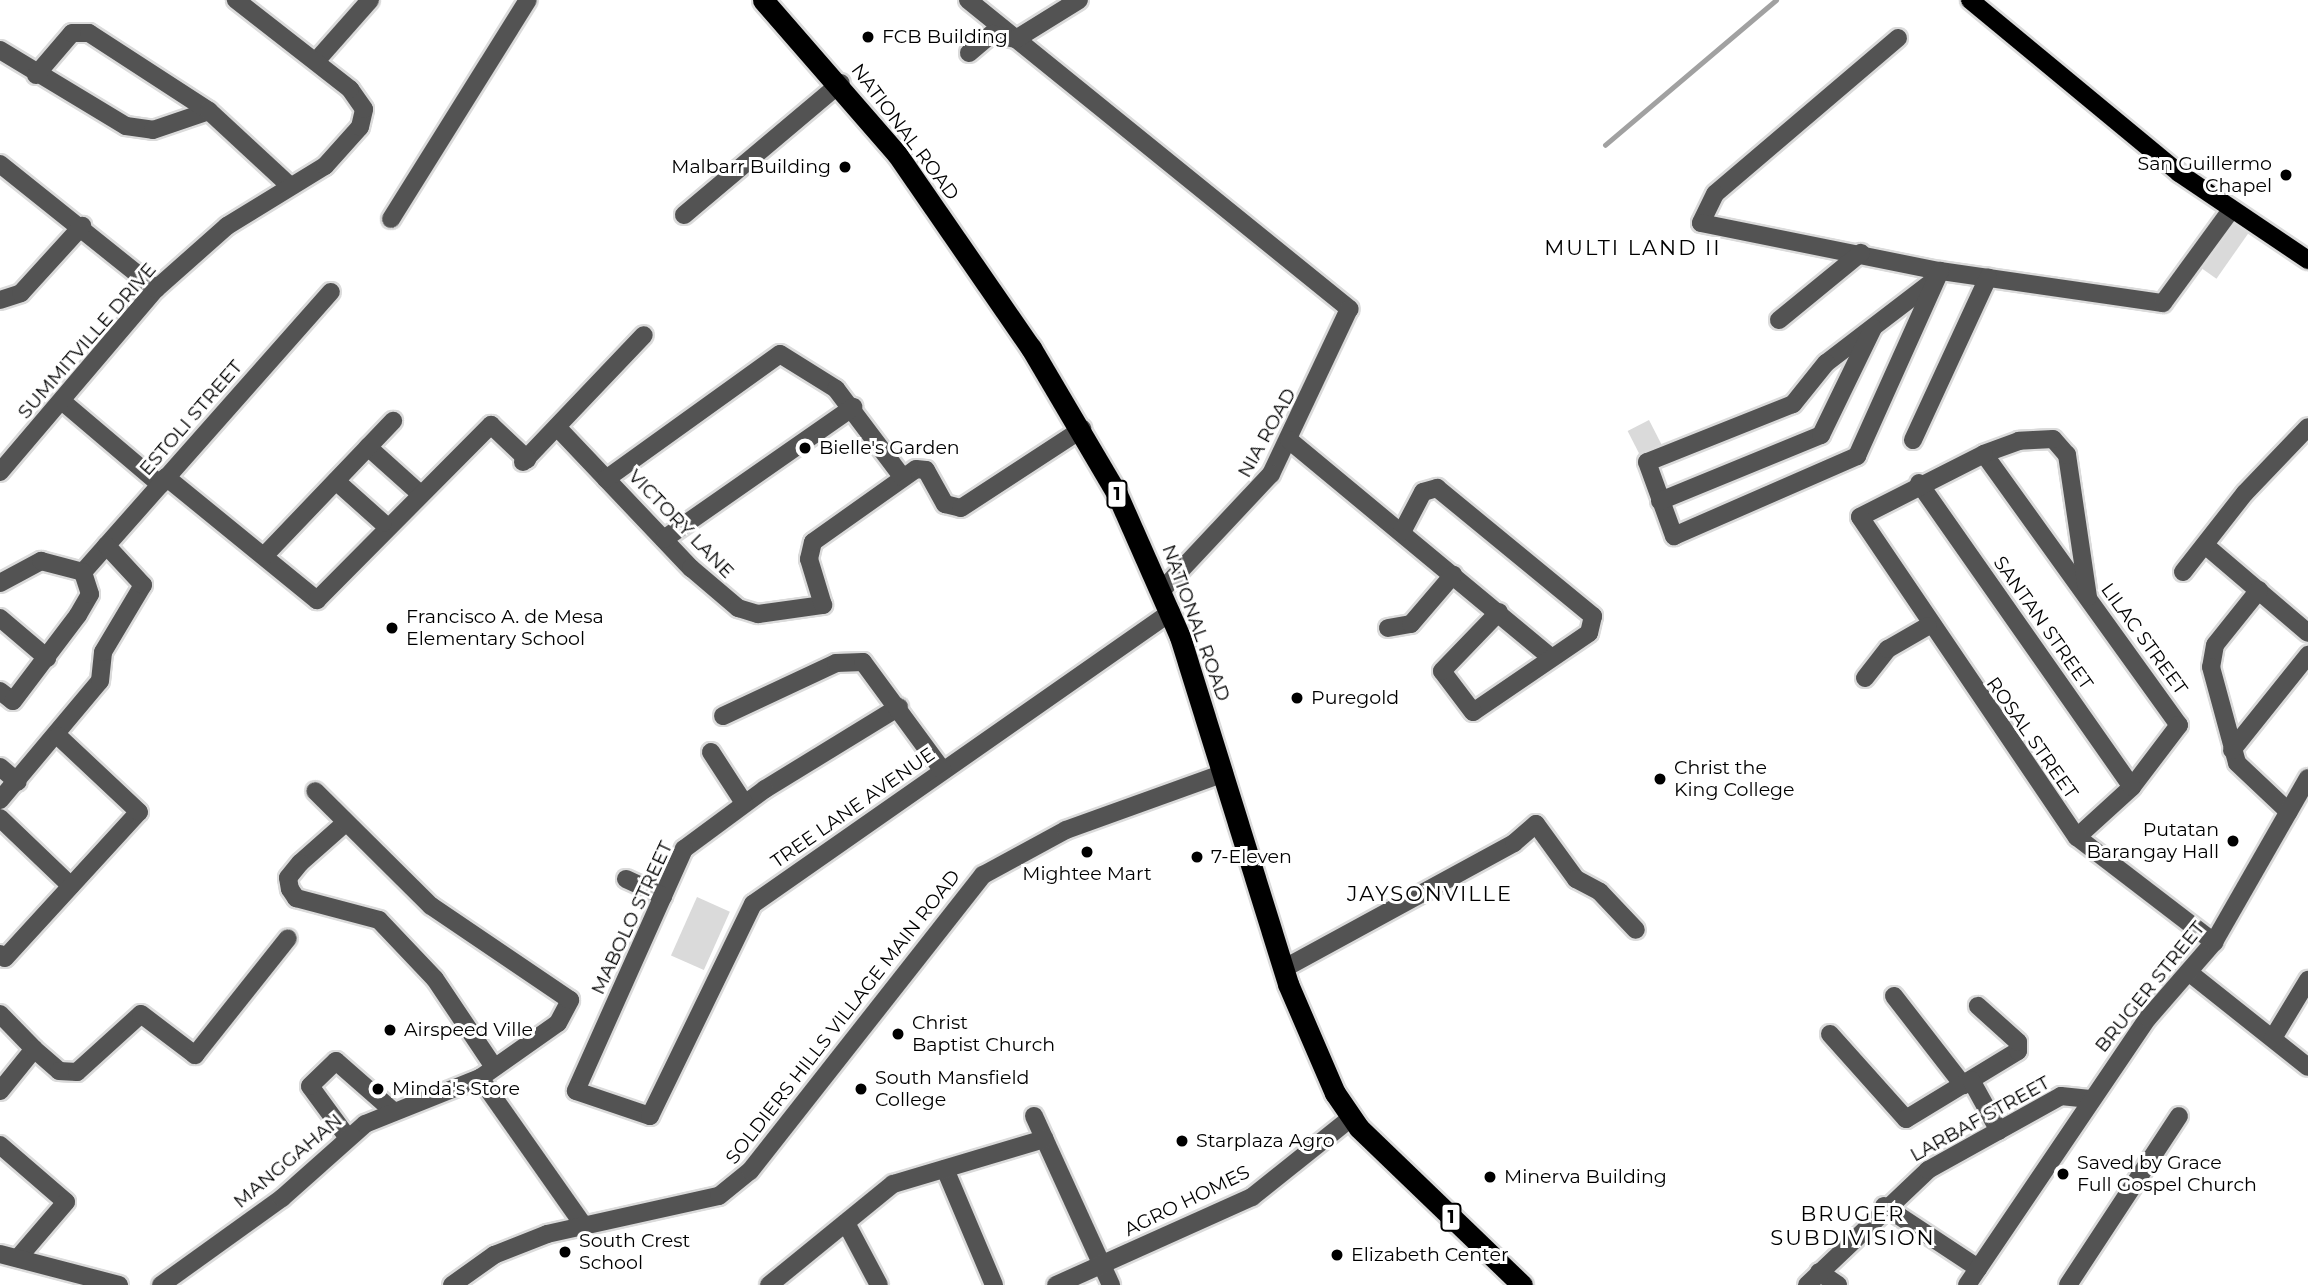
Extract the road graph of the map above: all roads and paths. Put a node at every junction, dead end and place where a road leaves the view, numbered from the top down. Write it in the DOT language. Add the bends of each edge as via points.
graph roads {
  1 [pos="236,0"];
  2 [pos="528,0"];
  3 [pos="763,0"];
  4 [pos="968,0"];
  5 [pos="1079,0"];
  6 [pos="1970,0"];
  7 [pos="362,3"];
  8 [pos="1898,38"];
  9 [pos="1016,39"];
  10 [pos="0,50"];
  11 [pos="969,54"];
  12 [pos="317,60"];
  13 [pos="36,75"];
  14 [pos="841,83"];
  15 [pos="209,111"];
  16 [pos="0,164"];
  17 [pos="289,185"];
  18 [pos="2231,210"];
  19 [pos="684,215"];
  20 [pos="391,219"];
  21 [pos="82,226"];
  22 [pos="1861,254"];
  23 [pos="2308,260"];
  24 [pos="1936,276"];
  25 [pos="1988,278"];
  26 [pos="156,289"];
  27 [pos="331,292"];
  28 [pos="0,300"];
  29 [pos="1779,320"];
  30 [pos="1874,325"];
  31 [pos="643,335"];
  32 [pos="63,402"];
  33 [pos="853,407"];
  34 [pos="393,421"];
  35 [pos="557,427"];
  36 [pos="2308,427"];
  37 [pos="1082,429"];
  38 [pos="1289,440"];
  39 [pos="1913,440"];
  40 [pos="369,447"];
  41 [pos="1984,454"];
  42 [pos="0,472"];
  43 [pos="903,478"];
  44 [pos="607,479"];
  45 [pos="164,481"];
  46 [pos="336,481"];
  47 [pos="1919,483"];
  48 [pos="416,491"];
  49 [pos="1660,500"];
  50 [pos="383,523"];
  51 [pos="1402,532"];
  52 [pos="664,539"];
  53 [pos="106,545"];
  54 [pos="2206,545"];
  55 [pos="264,556"];
  56 [pos="83,572"];
  57 [pos="2183,572"];
  58 [pos="1453,575"];
  59 [pos="0,583"];
  60 [pos="1162,590"];
  61 [pos="2259,590"];
  62 [pos="2088,597"];
  63 [pos="1499,611"];
  64 [pos="1171,612"];
  65 [pos="0,618"];
  66 [pos="1928,626"];
  67 [pos="1388,628"];
  68 [pos="2308,633"];
  69 [pos="2308,654"];
  70 [pos="1550,657"];
  71 [pos="47,658"];
  72 [pos="1865,678"];
  73 [pos="0,691"];
  74 [pos="899,707"];
  75 [pos="723,716"];
  76 [pos="58,736"];
  77 [pos="2232,750"];
  78 [pos="711,752"];
  79 [pos="0,767"];
  80 [pos="943,771"];
  81 [pos="1224,773"];
  82 [pos="2308,778"];
  83 [pos="18,782"];
  84 [pos="2132,787"];
  85 [pos="315,791"];
  86 [pos="0,800"];
  87 [pos="744,803"];
  88 [pos="2288,812"];
  89 [pos="0,818"];
  90 [pos="344,825"];
  91 [pos="2077,837"];
  92 [pos="626,879"];
  93 [pos="71,886"];
  94 [pos="663,896"];
  95 [pos="1636,930"];
  96 [pos="288,938"];
  97 [pos="2214,942"];
  98 [pos="0,954"];
  99 [pos="1283,969"];
  100 [pos="2191,974"];
  101 [pos="2308,980"];
  102 [pos="1894,996"];
  103 [pos="1978,1006"];
  104 [pos="2,1019"];
  105 [pos="1830,1034"];
  106 [pos="2273,1038"];
  107 [pos="34,1049"];
  108 [pos="2308,1066"];
  109 [pos="487,1072"];
  110 [pos="1967,1083"];
  111 [pos="0,1091"];
  112 [pos="2090,1099"];
  113 [pos="394,1112"];
  114 [pos="650,1116"];
  115 [pos="1034,1116"];
  116 [pos="2179,1116"];
  117 [pos="1351,1118"];
  118 [pos="1999,1132"];
  119 [pos="348,1139"];
  120 [pos="1044,1139"];
  121 [pos="0,1145"];
  122 [pos="945,1169"];
  123 [pos="1884,1206"];
  124 [pos="846,1223"];
  125 [pos="584,1226"];
  126 [pos="0,1254"];
  127 [pos="18,1258"];
  128 [pos="1102,1264"];
  129 [pos="1978,1268"];
  130 [pos="1813,1279"];
  131 [pos="119,1285"];
  132 [pos="161,1285"];
  133 [pos="452,1285"];
  134 [pos="769,1285"];
  135 [pos="879,1285"];
  136 [pos="994,1285"];
  137 [pos="1056,1285"];
  138 [pos="1111,1285"];
  139 [pos="1522,1285"];
  140 [pos="1838,1285"];
  141 [pos="1967,1285"];
  142 [pos="2068,1285"];
  1 -- 12 [label="street, SUMMITVILLE DRIVE"];
  2 -- 20 [label="street"];
  3 -- 14 [label="highway, NATIONAL ROAD / 1"];
  4 -- 9 [label="street"];
  5 -- 9 [label="street"];
  6 -- 18 [label="main road"];
  7 -- 12 [label="street"];
  8 -- 22 [label="street" via="1715,194 1701,223"];
  9 -- 11 [label="street" via="992,34"];
  9 -- 38 [label="street, NIA ROAD" via="1349,309"];
  10 -- 13 [label="street"];
  12 -- 17 [label="street, SUMMITVILLE DRIVE" via="364,108 360,127 325,166"];
  13 -- 15 [label="street" via="126,126 153,130"];
  13 -- 15 [label="street" via="80,31 129,55"];
  14 -- 19 [label="street"];
  14 -- 37 [label="highway, NATIONAL ROAD / 1" via="897,154"];
  15 -- 17 [label="street"];
  16 -- 21 [label="street"];
  17 -- 26 [label="street, SUMMITVILLE DRIVE" via="227,226"];
  18 -- 23 [label="main road"];
  18 -- 25 [label="street" via="2163,303"];
  21 -- 26 [label="street"];
  21 -- 28 [label="street" via="21,293"];
  22 -- 24 [label="street"];
  22 -- 29 [label="street"];
  24 -- 25 [label="street"];
  24 -- 30 [label="street"];
  24 -- 49 [label="street" via="1868,437 1851,462 1678,537"];
  25 -- 39 [label="street"];
  26 -- 32 [label="street, SUMMITVILLE DRIVE"];
  27 -- 45 [label="street, ESTOLI STREET"];
  30 -- 49 [label="street" via="1825,431"];
  30 -- 49 [label="street" via="1819,368 1793,404 1647,462"];
  31 -- 35 [label="street"];
  32 -- 42 [label="street, SUMMITVILLE DRIVE"];
  32 -- 45 [label="street"];
  33 -- 43 [label="street"];
  33 -- 44 [label="street" via="817,374 789,358 772,356"];
  33 -- 52 [label="street"];
  34 -- 40 [label="street"];
  35 -- 44 [label="street, VICTORY LANE"];
  35 -- 55 [label="street" via="525,461 491,425 322,599"];
  36 -- 54 [label="street"];
  37 -- 43 [label="street" via="961,508 945,503 923,468"];
  37 -- 60 [label="highway, NATIONAL ROAD / 1"];
  38 -- 51 [label="street"];
  38 -- 60 [label="street, NIA ROAD" via="1252,500"];
  40 -- 46 [label="street"];
  40 -- 48 [label="street"];
  41 -- 47 [label="street"];
  41 -- 62 [label="street, LILAC STREET"];
  41 -- 62 [label="street" via="2040,437 2061,446"];
  43 -- 52 [label="street, VICTORY LANE" via="813,542 808,559 824,599 811,611 737,608"];
  44 -- 52 [label="street, VICTORY LANE"];
  45 -- 53 [label="street, ESTOLI STREET"];
  45 -- 55 [label="street"];
  46 -- 50 [label="street"];
  46 -- 55 [label="street"];
  47 -- 66 [label="street, ROSAL STREET" via="1860,517"];
  47 -- 84 [label="street, SANTAN STREET"];
  51 -- 58 [label="street"];
  51 -- 70 [label="street" via="1423,492 1437,488 1584,607 1593,616 1589,633"];
  53 -- 56 [label="street, ESTOLI STREET"];
  53 -- 76 [label="street" via="143,585 103,652 100,681"];
  54 -- 57 [label="street"];
  54 -- 61 [label="street"];
  56 -- 59 [label="street" via="41,561"];
  56 -- 71 [label="street" via="90,594"];
  58 -- 63 [label="street"];
  58 -- 67 [label="street" via="1411,624"];
  60 -- 64 [label="highway, NATIONAL ROAD / 1"];
  61 -- 68 [label="street"];
  61 -- 77 [label="street" via="2215,645 2211,660"];
  62 -- 84 [label="street, LILAC STREET" via="2180,730"];
  63 -- 70 [label="street"];
  63 -- 70 [label="street" via="1442,671 1464,706 1483,710"];
  64 -- 80 [label="street, TREE LANE AVENUE"];
  64 -- 81 [label="highway, NATIONAL ROAD / 1"];
  65 -- 71 [label="street"];
  66 -- 72 [label="street" via="1888,649"];
  66 -- 91 [label="street, ROSAL STREET"];
  69 -- 77 [label="street"];
  71 -- 73 [label="street" via="13,701"];
  74 -- 75 [label="street" via="869,666 846,661"];
  74 -- 80 [label="street"];
  74 -- 87 [label="street, MABOLO STREET"];
  76 -- 83 [label="street"];
  76 -- 93 [label="street" via="139,812"];
  77 -- 88 [label="street" via="2251,781"];
  78 -- 87 [label="street"];
  79 -- 83 [label="street"];
  80 -- 114 [label="street, TREE LANE AVENUE" via="752,904"];
  81 -- 99 [label="highway, NATIONAL ROAD / 1"];
  81 -- 125 [label="street, SOLDIERS HILLS VILLAGE MAIN ROAD" via="1161,790 1009,855 958,901 735,1184 704,1203"];
  82 -- 88 [label="street, BRUGER STREET"];
  83 -- 86 [label="street"];
  84 -- 91 [label="street, LILAC STREET"];
  85 -- 90 [label="street"];
  87 -- 94 [label="street, MABOLO STREET" via="684,849"];
  88 -- 97 [label="street, BRUGER STREET"];
  89 -- 93 [label="street"];
  90 -- 109 [label="street" via="300,863 288,878 290,889 296,898 379,920 435,979"];
  90 -- 109 [label="street, MANGGAHAN" via="431,906 545,987 568,995 558,1023"];
  91 -- 97 [label="street, ROSAL STREET"];
  92 -- 94 [label="street"];
  93 -- 98 [label="street" via="5,958"];
  94 -- 114 [label="street, MABOLO STREET" via="576,1091"];
  95 -- 99 [label="street" via="1600,892 1576,880 1536,824 1514,843"];
  96 -- 107 [label="street" via="195,1055 141,1014 77,1072 59,1071"];
  97 -- 100 [label="street, BRUGER STREET"];
  99 -- 117 [label="highway, NATIONAL ROAD / 1" via="1329,1082"];
  100 -- 106 [label="street"];
  100 -- 112 [label="street, BRUGER STREET" via="2148,1018"];
  101 -- 106 [label="street"];
  102 -- 110 [label="street"];
  103 -- 110 [label="street" via="2020,1046"];
  104 -- 107 [label="street"];
  105 -- 110 [label="street" via="1903,1119"];
  106 -- 108 [label="street"];
  107 -- 111 [label="street"];
  109 -- 113 [label="street, MANGGAHAN"];
  109 -- 125 [label="street"];
  110 -- 118 [label="street"];
  112 -- 118 [label="street, LARBAF STREET" via="2061,1096"];
  112 -- 129 [label="street, BRUGER STREET"];
  113 -- 119 [label="street, MANGGAHAN"];
  113 -- 119 [label="street" via="336,1061 310,1086"];
  115 -- 120 [label="street"];
  116 -- 142 [label="street"];
  117 -- 128 [label="street, AGRO HOMES" via="1252,1197"];
  117 -- 139 [label="highway, NATIONAL ROAD / 1"];
  118 -- 123 [label="street, LARBAF STREET" via="1928,1170"];
  119 -- 132 [label="street, MANGGAHAN" via="282,1198"];
  120 -- 122 [label="street"];
  120 -- 128 [label="street"];
  121 -- 127 [label="street" via="66,1202"];
  122 -- 124 [label="street" via="893,1184"];
  122 -- 136 [label="street"];
  123 -- 129 [label="street"];
  123 -- 130 [label="street, LARBAF STREET"];
  124 -- 134 [label="street"];
  124 -- 135 [label="street"];
  125 -- 133 [label="street, SOLDIERS HILLS VILLAGE MAIN ROAD" via="517,1245"];
  126 -- 127 [label="street"];
  127 -- 131 [label="street"];
  128 -- 137 [label="street, AGRO HOMES"];
  128 -- 138 [label="street"];
  129 -- 141 [label="street, BRUGER STREET"];
  130 -- 140 [label="street"];
}
